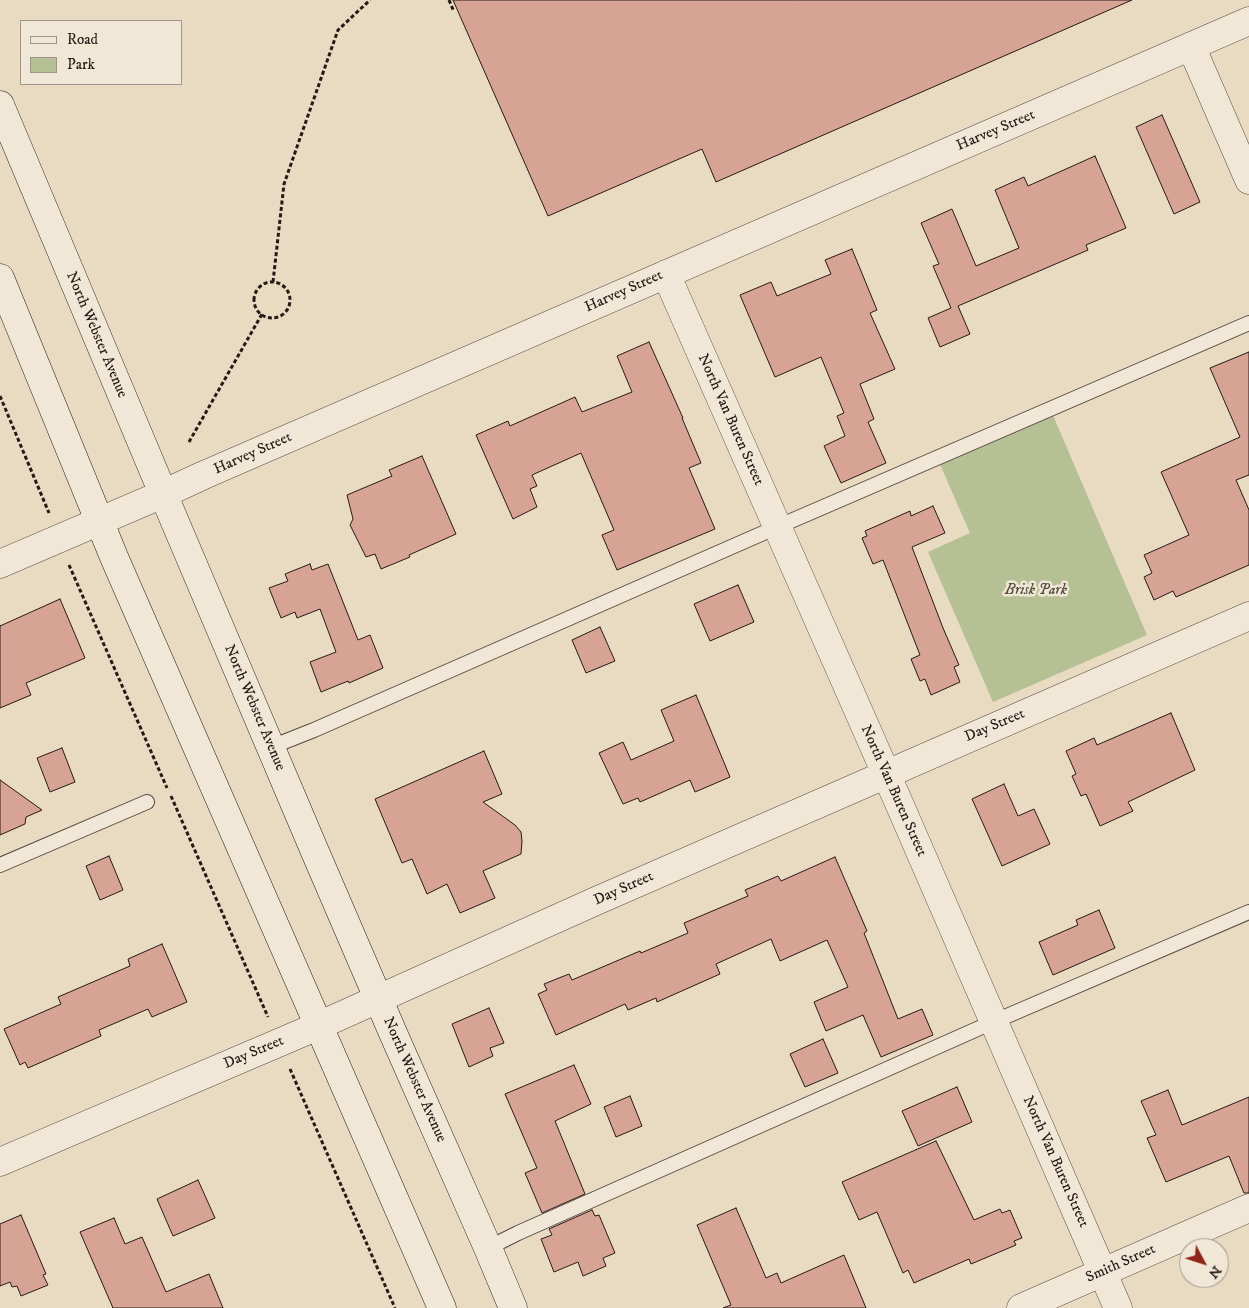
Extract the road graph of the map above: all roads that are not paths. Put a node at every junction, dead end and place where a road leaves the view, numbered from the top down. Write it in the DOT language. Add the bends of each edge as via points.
graph roads {
  1 [pos="1249,21"];
  2 [pos="1191,46"];
  3 [pos="0,105"];
  4 [pos="1249,180"];
  5 [pos="666,274"];
  6 [pos="0,278"];
  7 [pos="1249,322"];
  8 [pos="163,494"];
  9 [pos="100,520"];
  10 [pos="777,527"];
  11 [pos="0,564"];
  12 [pos="1249,616"];
  13 [pos="271,747"];
  14 [pos="886,774"];
  15 [pos="147,802"];
  16 [pos="0,865"];
  17 [pos="1249,912"];
  18 [pos="378,999"];
  19 [pos="994,1022"];
  20 [pos="318,1026"];
  21 [pos="0,1162"];
  22 [pos="1249,1208"];
  23 [pos="488,1248"];
  24 [pos="1103,1272"];
  25 [pos="442,1308"];
  26 [pos="513,1308"];
  27 [pos="1021,1308"];
  28 [pos="1118,1308"];
  1 -- 2 [label="street, Harvey Street"];
  2 -- 4 [label="street"];
  2 -- 5 [label="street, Harvey Street"];
  3 -- 8 [label="street, North Webster Avenue"];
  5 -- 8 [label="street, Harvey Street"];
  5 -- 10 [label="street, North Van Buren Street"];
  6 -- 9 [label="street"];
  7 -- 10 [label="lane"];
  8 -- 9 [label="street, Harvey Street"];
  8 -- 13 [label="street, North Webster Avenue"];
  9 -- 11 [label="street, Harvey Street"];
  9 -- 20 [label="street"];
  10 -- 13 [label="lane"];
  10 -- 14 [label="street, North Van Buren Street"];
  12 -- 14 [label="street, Day Street"];
  13 -- 18 [label="street, North Webster Avenue"];
  14 -- 18 [label="street, Day Street"];
  14 -- 19 [label="street, North Van Buren Street"];
  15 -- 16 [label="lane"];
  17 -- 19 [label="lane"];
  18 -- 20 [label="street, Day Street"];
  18 -- 23 [label="street, North Webster Avenue"];
  19 -- 23 [label="lane"];
  19 -- 24 [label="street, North Van Buren Street"];
  20 -- 21 [label="street, Day Street"];
  20 -- 25 [label="street"];
  22 -- 24 [label="street, Smith Street"];
  23 -- 26 [label="street, North Webster Avenue"];
  24 -- 27 [label="street, Smith Street"];
  24 -- 28 [label="street, North Van Buren Street"];
}
